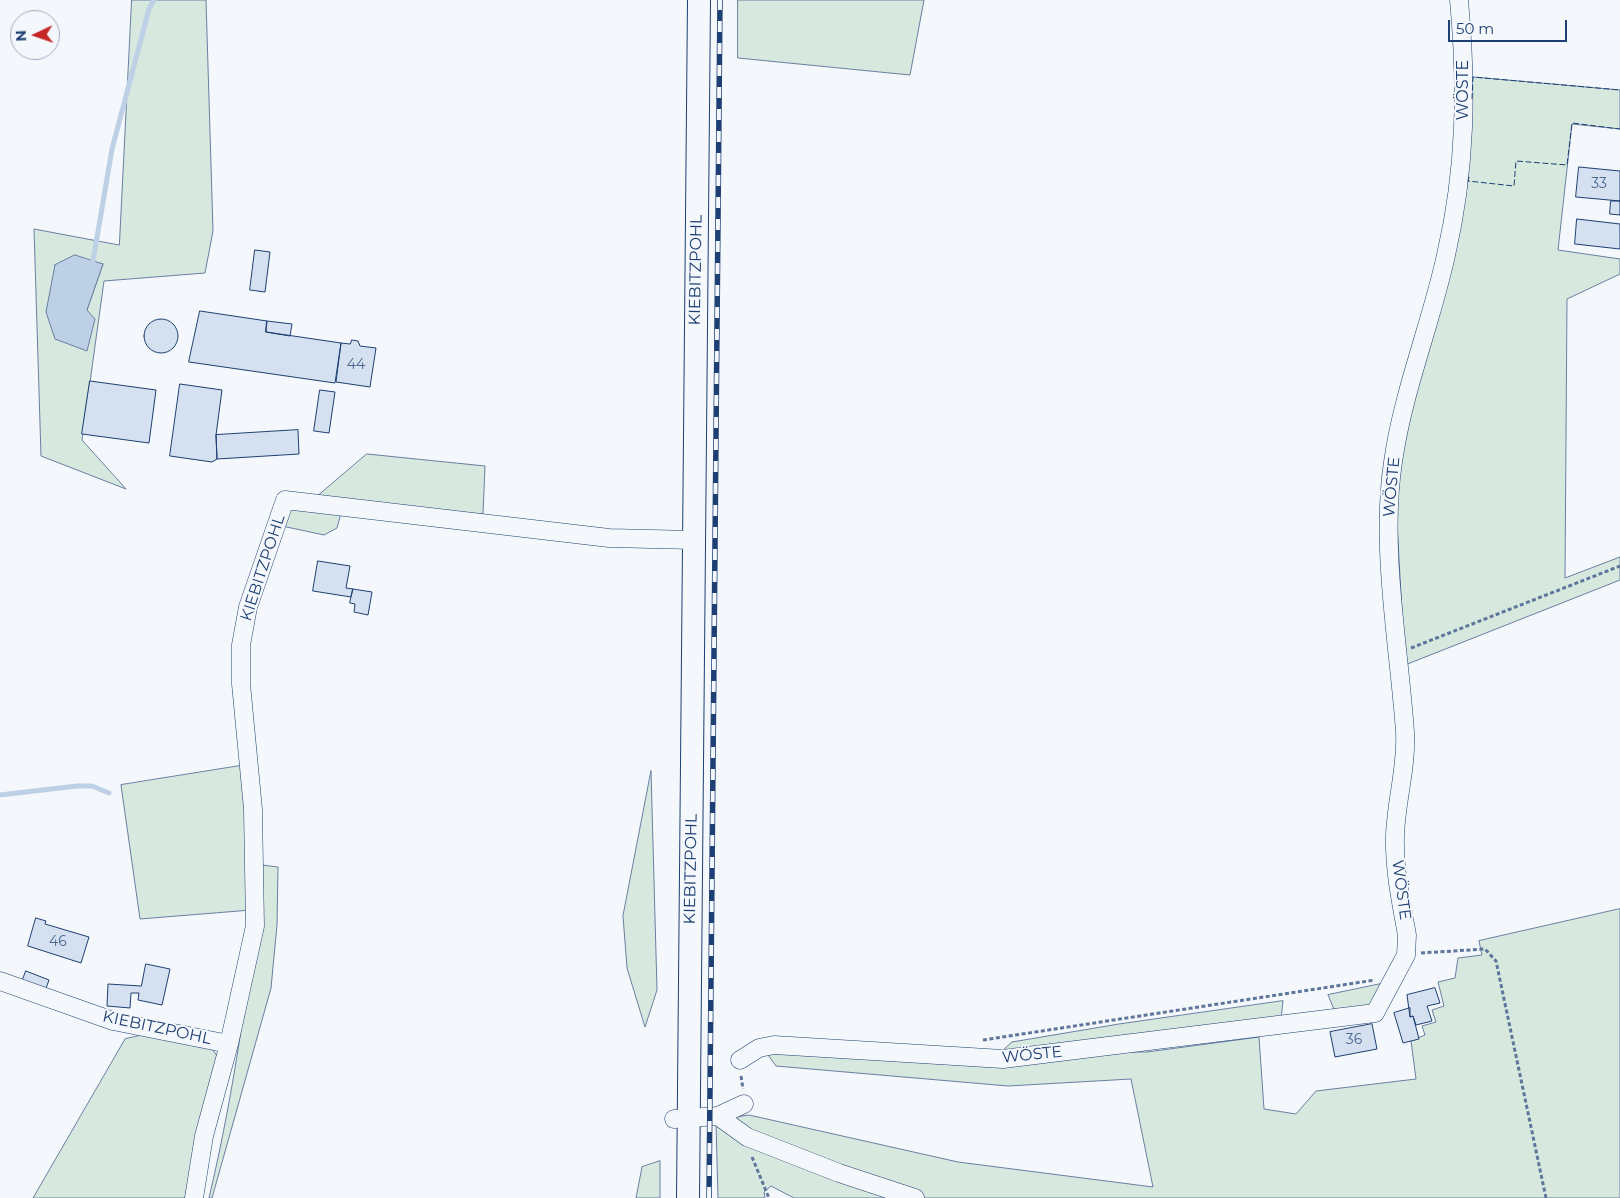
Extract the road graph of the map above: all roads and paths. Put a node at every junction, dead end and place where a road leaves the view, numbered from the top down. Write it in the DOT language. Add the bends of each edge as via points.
graph roads {
  1 [pos="699,0"];
  2 [pos="1459,0"];
  3 [pos="694,540"];
  4 [pos="1620,566"];
  5 [pos="1397,654"];
  6 [pos="1406,954"];
  7 [pos="1393,976"];
  8 [pos="0,981"];
  9 [pos="976,1041"];
  10 [pos="229,1044"];
  11 [pos="740,1060"];
  12 [pos="744,1104"];
  13 [pos="718,1116"];
  14 [pos="681,1118"];
  15 [pos="747,1137"];
  16 [pos="194,1198"];
  17 [pos="688,1198"];
  18 [pos="769,1198"];
  19 [pos="915,1198"];
  20 [pos="1546,1198"];
  1 -- 3 [label="main road, KIEBITZPOHL"];
  2 -- 5 [label="street, WÖSTE" via="1464,54 1460,190 1446,257 1402,416 1390,487 1389,523"];
  3 -- 10 [label="street, KIEBITZPOHL" via="609,538 285,500 248,607 241,644 241,684 253,809 255,926"];
  3 -- 14 [label="main road, KIEBITZPOHL"];
  4 -- 5 [label="path"];
  5 -- 6 [label="street, WÖSTE" via="1405,753 1395,843 1396,870 1407,935"];
  6 -- 7 [label="street, WÖSTE"];
  6 -- 20 [label="path" via="1485,949 1496,961"];
  7 -- 9 [label="path, WÖSTE"];
  7 -- 11 [label="street, WÖSTE" via="1375,1013 1003,1059 774,1045 759,1048"];
  8 -- 10 [label="street, KIEBITZPOHL" via="113,1021"];
  10 -- 16 [label="street, KIEBITZPOHL" via="204,1136"];
  11 -- 12 [label="path"];
  12 -- 13 [label="street"];
  13 -- 14 [label="street"];
  13 -- 15 [label="street"];
  14 -- 17 [label="main road, KIEBITZPOHL"];
  15 -- 18 [label="path"];
  15 -- 19 [label="street"];
}
